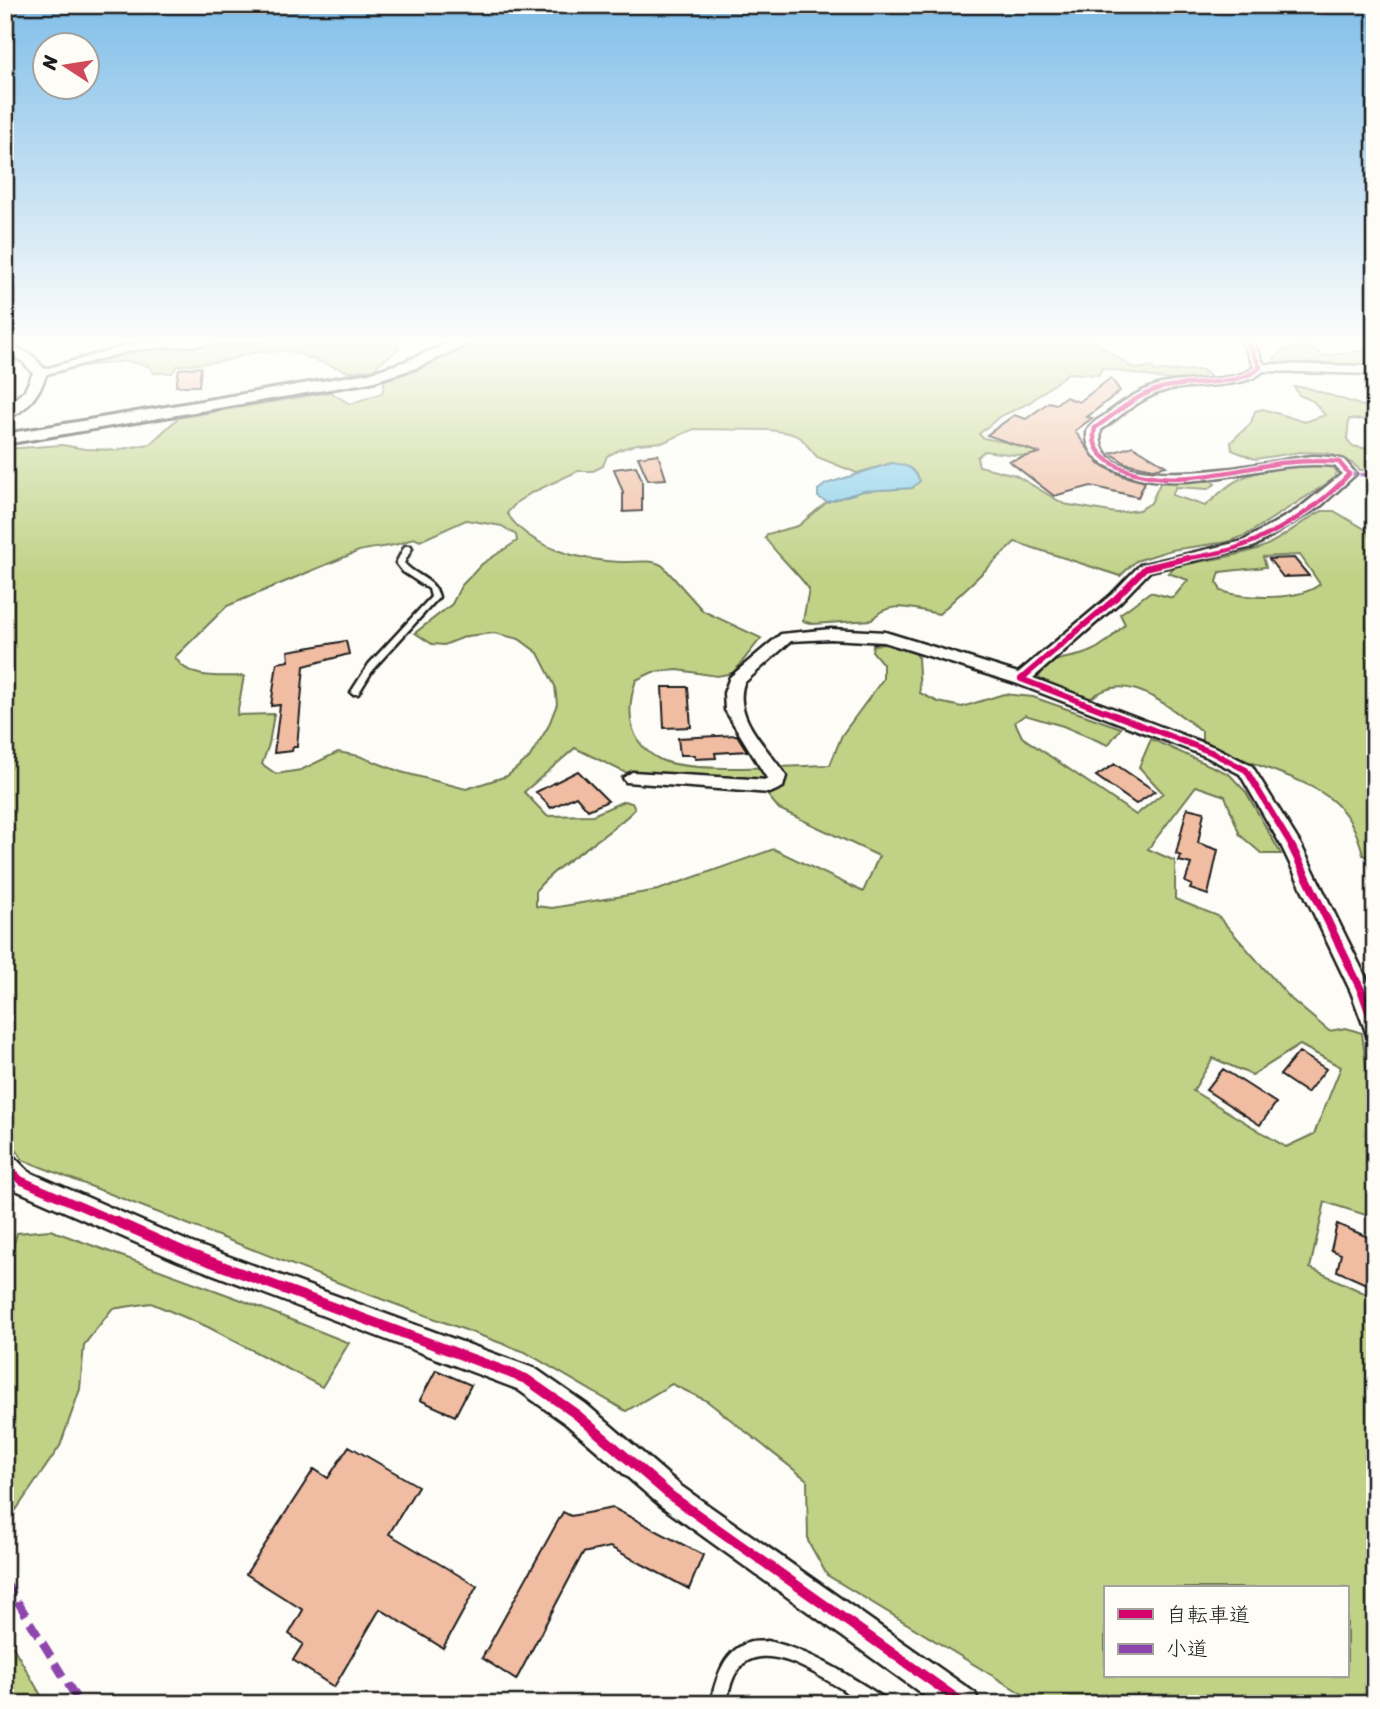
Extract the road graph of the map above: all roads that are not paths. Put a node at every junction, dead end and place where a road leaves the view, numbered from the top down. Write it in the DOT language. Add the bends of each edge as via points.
graph roads {
  1 [pos="136,417"];
  2 [pos="1111,417"];
  3 [pos="5,439"];
  4 [pos="408,548"];
  5 [pos="1021,679"];
  6 [pos="355,692"];
  7 [pos="632,778"];
  8 [pos="1375,1029"];
  9 [pos="5,1164"];
  10 [pos="719,1704"];
  11 [pos="877,1704"];
  12 [pos="964,1704"];
  1 -- 3 [label="main road"];
  2 -- 5 [label="street" via="1095,428 1093,437 1107,462 1119,469 1169,478 1328,459 1344,464 1349,474 1305,510 1248,544 1145,568"];
  4 -- 6 [label="lane" via="400,563 433,588 435,597 366,671"];
  5 -- 7 [label="street" via="885,637 787,637 736,681 732,693 734,710 777,776 777,783 770,787"];
  5 -- 8 [label="street" via="1246,769 1291,845 1362,992"];
  9 -- 12 [label="street" via="20,1180 187,1253 526,1379 576,1414 671,1496"];
  10 -- 11 [label="lane" via="723,1681 738,1657 765,1647 816,1664"];
}
